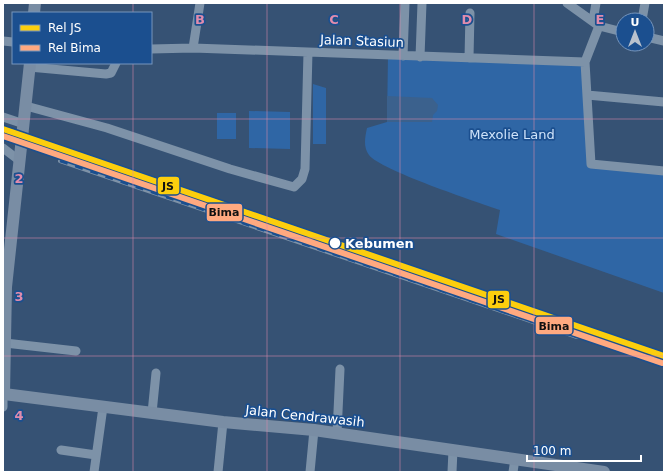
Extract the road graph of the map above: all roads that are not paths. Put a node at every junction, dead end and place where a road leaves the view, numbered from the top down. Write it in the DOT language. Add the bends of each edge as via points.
graph roads {
  1 [pos="200,3"];
  2 [pos="405,3"];
  3 [pos="422,3"];
  4 [pos="567,3"];
  5 [pos="596,3"];
  6 [pos="470,13"];
  7 [pos="596,24"];
  8 [pos="615,30"];
  9 [pos="193,48"];
  10 [pos="152,49"];
  11 [pos="308,52"];
  12 [pos="403,56"];
  13 [pos="420,57"];
  14 [pos="469,58"];
  15 [pos="585,62"];
  16 [pos="116,64"];
  17 [pos="30,65"];
  18 [pos="587,95"];
  19 [pos="664,102"];
  20 [pos="26,106"];
  21 [pos="3,117"];
  22 [pos="24,124"];
  23 [pos="3,148"];
  24 [pos="20,161"];
  25 [pos="664,172"];
  26 [pos="5,272"];
  27 [pos="5,343"];
  28 [pos="76,351"];
  29 [pos="340,369"];
  30 [pos="156,373"];
  31 [pos="3,394"];
  32 [pos="3,406"];
  33 [pos="103,407"];
  34 [pos="152,413"];
  35 [pos="223,422"];
  36 [pos="314,430"];
  37 [pos="337,433"];
  38 [pos="61,450"];
  39 [pos="453,450"];
  40 [pos="96,455"];
  41 [pos="515,459"];
  42 [pos="579,470"];
  43 [pos="94,472"];
  44 [pos="218,472"];
  45 [pos="310,472"];
  46 [pos="452,472"];
  47 [pos="513,472"];
  48 [pos="604,472"];
  1 -- 9 [label="street"];
  2 -- 12 [label="street"];
  3 -- 13 [label="street"];
  4 -- 7 [label="street"];
  5 -- 7 [label="street"];
  6 -- 14 [label="street"];
  7 -- 8 [label="street"];
  7 -- 15 [label="street"];
  9 -- 10 [label="street"];
  9 -- 11 [label="street"];
  11 -- 12 [label="street, Jalan Stasiun"];
  11 -- 20 [label="street, Jalan Stasiun" via="305,169 302,179 294,187 107,128"];
  12 -- 13 [label="street, Jalan Stasiun"];
  13 -- 14 [label="street, Jalan Stasiun"];
  14 -- 15 [label="street, Jalan Stasiun"];
  15 -- 18 [label="street"];
  16 -- 17 [label="street" via="111,73 106,74"];
  17 -- 20 [label="main road"];
  18 -- 19 [label="street"];
  18 -- 25 [label="street" via="591,164"];
  20 -- 22 [label="main road"];
  21 -- 22 [label="street"];
  22 -- 24 [label="main road"];
  23 -- 24 [label="street"];
  24 -- 26 [label="main road"];
  26 -- 27 [label="main road"];
  27 -- 28 [label="street"];
  27 -- 31 [label="main road"];
  29 -- 37 [label="street"];
  30 -- 34 [label="street"];
  31 -- 32 [label="street"];
  31 -- 33 [label="main road, Jalan Cendrawasih"];
  33 -- 34 [label="main road, Jalan Cendrawasih"];
  33 -- 40 [label="street"];
  34 -- 35 [label="main road, Jalan Cendrawasih"];
  35 -- 36 [label="main road, Jalan Cendrawasih"];
  35 -- 44 [label="street"];
  36 -- 37 [label="main road, Jalan Cendrawasih"];
  36 -- 45 [label="street"];
  37 -- 39 [label="main road, Jalan Cendrawasih"];
  38 -- 40 [label="street"];
  39 -- 41 [label="main road, Jalan Cendrawasih"];
  39 -- 46 [label="street"];
  40 -- 43 [label="street"];
  41 -- 42 [label="main road, Jalan Cendrawasih"];
  41 -- 47 [label="street"];
  42 -- 48 [label="main road, Jalan Cendrawasih"];
}
